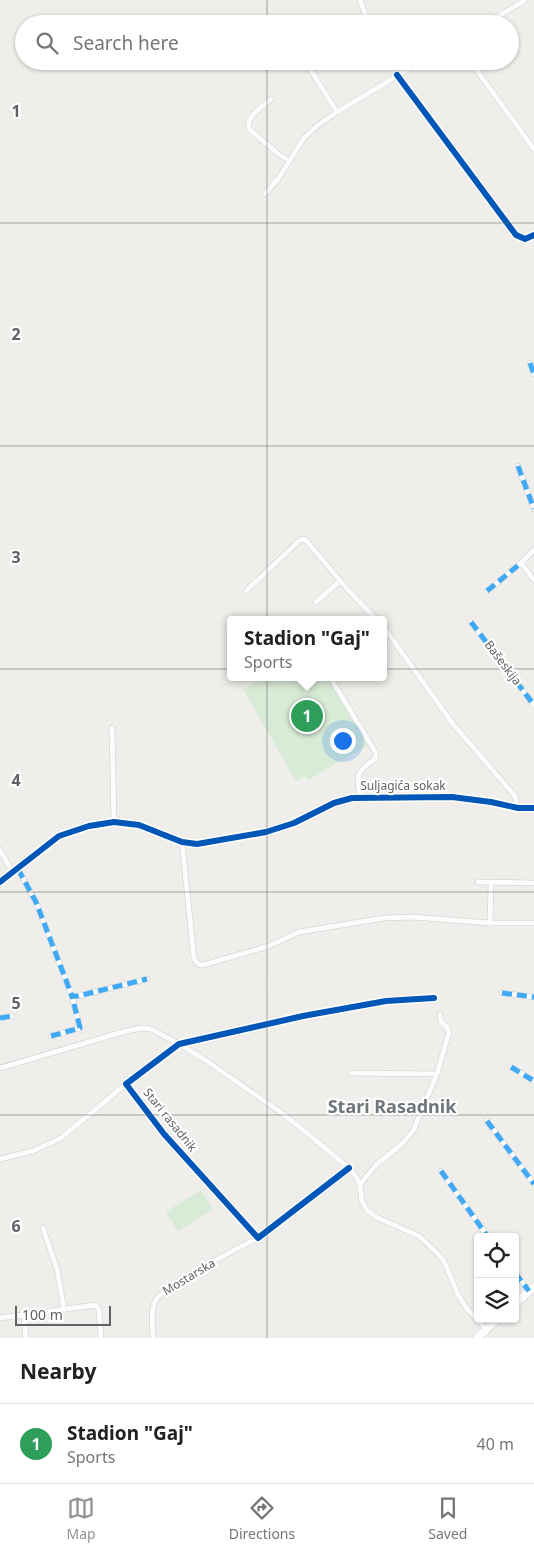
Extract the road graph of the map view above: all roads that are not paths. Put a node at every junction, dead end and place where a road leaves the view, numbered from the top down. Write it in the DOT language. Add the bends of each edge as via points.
graph roads {
  1 [pos="360,0"];
  2 [pos="524,0"];
  3 [pos="366,15"];
  4 [pos="500,15"];
  5 [pos="310,70"];
  6 [pos="406,70"];
  7 [pos="477,70"];
  8 [pos="397,75"];
  9 [pos="272,99"];
  10 [pos="337,112"];
  11 [pos="534,149"];
  12 [pos="289,161"];
  13 [pos="265,194"];
  14 [pos="534,235"];
  15 [pos="530,363"];
  16 [pos="534,374"];
  17 [pos="518,466"];
  18 [pos="534,509"];
  19 [pos="534,550"];
  20 [pos="521,562"];
  21 [pos="534,580"];
  22 [pos="340,581"];
  23 [pos="246,591"];
  24 [pos="487,591"];
  25 [pos="316,602"];
  26 [pos="374,616"];
  27 [pos="471,622"];
  28 [pos="387,633"];
  29 [pos="332,681"];
  30 [pos="534,705"];
  31 [pos="112,728"];
  32 [pos="360,797"];
  33 [pos="518,808"];
  34 [pos="534,808"];
  35 [pos="114,822"];
  36 [pos="182,842"];
  37 [pos="0,850"];
  38 [pos="15,871"];
  39 [pos="0,882"];
  40 [pos="478,882"];
  41 [pos="492,882"];
  42 [pos="534,883"];
  43 [pos="490,923"];
  44 [pos="534,923"];
  45 [pos="147,979"];
  46 [pos="502,993"];
  47 [pos="72,996"];
  48 [pos="534,996"];
  49 [pos="434,998"];
  50 [pos="440,1015"];
  51 [pos="12,1016"];
  52 [pos="0,1018"];
  53 [pos="51,1036"];
  54 [pos="179,1044"];
  55 [pos="511,1067"];
  56 [pos="0,1068"];
  57 [pos="351,1073"];
  58 [pos="437,1074"];
  59 [pos="534,1081"];
  60 [pos="126,1084"];
  61 [pos="487,1121"];
  62 [pos="0,1159"];
  63 [pos="349,1168"];
  64 [pos="441,1171"];
  65 [pos="360,1184"];
  66 [pos="534,1184"];
  67 [pos="43,1228"];
  68 [pos="485,1233"];
  69 [pos="258,1238"];
  70 [pos="519,1276"];
  71 [pos="532,1289"];
  72 [pos="519,1300"];
  73 [pos="64,1308"];
  74 [pos="24,1315"];
  75 [pos="0,1318"];
  76 [pos="494,1323"];
  77 [pos="487,1330"];
  78 [pos="26,1338"];
  79 [pos="101,1338"];
  80 [pos="153,1338"];
  81 [pos="477,1338"];
  1 -- 3 [label="street"];
  2 -- 4 [label="street"];
  5 -- 10 [label="street"];
  6 -- 8 [label="street"];
  7 -- 11 [label="street"];
  8 -- 10 [label="street"];
  8 -- 14 [label="street" via="516,235 525,238"];
  9 -- 12 [label="street" via="252,116 249,129"];
  10 -- 12 [label="street" via="304,138"];
  12 -- 13 [label="street"];
  15 -- 16 [label="street"];
  17 -- 18 [label="street"];
  19 -- 20 [label="street"];
  20 -- 21 [label="street"];
  20 -- 24 [label="street"];
  22 -- 23 [label="street" via="304,539"];
  22 -- 25 [label="street"];
  22 -- 26 [label="street"];
  27 -- 30 [label="street, Bašeskija"];
  28 -- 33 [label="street" via="452,724 515,796"];
  29 -- 32 [label="street" via="376,753 375,759 358,775"];
  31 -- 35 [label="street"];
  32 -- 33 [label="street, Suljagića sokak" via="452,797"];
  32 -- 36 [label="street, Suljagića sokak" via="334,803 294,823 266,832 197,844"];
  33 -- 34 [label="street, Suljagića sokak"];
  35 -- 36 [label="street, Suljagića sokak" via="139,825"];
  35 -- 38 [label="street, Suljagića sokak" via="59,836"];
  36 -- 43 [label="street" via="194,959 199,964 269,946 298,932 384,918"];
  37 -- 38 [label="street"];
  38 -- 39 [label="street, Suljagića sokak"];
  38 -- 47 [label="street" via="36,902"];
  40 -- 41 [label="street"];
  41 -- 42 [label="street"];
  41 -- 43 [label="street"];
  43 -- 44 [label="street"];
  45 -- 47 [label="street"];
  46 -- 48 [label="street"];
  47 -- 53 [label="street" via="80,1028"];
  49 -- 54 [label="street, Stari rasadnik" via="386,1001"];
  50 -- 58 [label="street" via="449,1032"];
  51 -- 52 [label="street"];
  54 -- 56 [label="street" via="151,1029 142,1028"];
  54 -- 60 [label="street, Stari rasadnik"];
  54 -- 63 [label="street" via="283,1114"];
  55 -- 59 [label="street"];
  57 -- 58 [label="street"];
  58 -- 65 [label="street" via="413,1131"];
  60 -- 62 [label="street" via="61,1138 33,1151"];
  60 -- 69 [label="street, Stari rasadnik" via="164,1134"];
  61 -- 66 [label="street"];
  63 -- 65 [label="street"];
  63 -- 69 [label="street"];
  64 -- 68 [label="street"];
  65 -- 77 [label="street" via="367,1210 420,1236 439,1255 458,1295"];
  67 -- 73 [label="street" via="57,1268"];
  69 -- 80 [label="street, Mostarska" via="159,1294 153,1309"];
  70 -- 71 [label="street"];
  71 -- 72 [label="main road"];
  73 -- 74 [label="street"];
  73 -- 79 [label="street" via="97,1306"];
  74 -- 75 [label="street"];
  74 -- 78 [label="street"];
  76 -- 77 [label="main road"];
  77 -- 81 [label="main road"];
}
